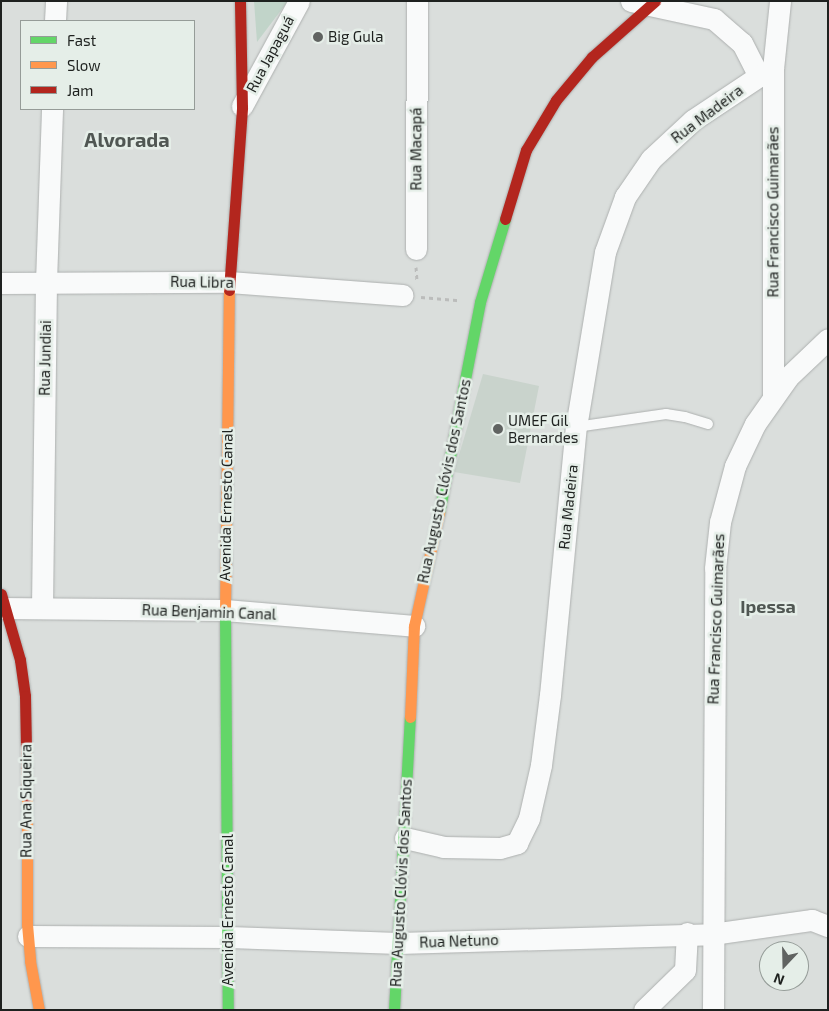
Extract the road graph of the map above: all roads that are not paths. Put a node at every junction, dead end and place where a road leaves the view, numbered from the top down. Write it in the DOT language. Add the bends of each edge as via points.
graph roads {
  1 [pos="56,1"];
  2 [pos="240,1"];
  3 [pos="299,1"];
  4 [pos="417,1"];
  5 [pos="780,1"];
  6 [pos="645,3"];
  7 [pos="55,20"];
  8 [pos="766,73"];
  9 [pos="242,106"];
  10 [pos="52,110"];
  11 [pos="416,249"];
  12 [pos="46,282"];
  13 [pos="229,282"];
  14 [pos="1,283"];
  15 [pos="410,296"];
  16 [pos="828,339"];
  17 [pos="773,395"];
  18 [pos="708,424"];
  19 [pos="576,427"];
  20 [pos="2,603"];
  21 [pos="42,608"];
  22 [pos="225,610"];
  23 [pos="414,626"];
  24 [pos="405,838"];
  25 [pos="828,926"];
  26 [pos="687,933"];
  27 [pos="712,934"];
  28 [pos="28,936"];
  29 [pos="229,936"];
  30 [pos="398,943"];
  31 [pos="39,1010"];
  32 [pos="228,1010"];
  33 [pos="394,1010"];
  34 [pos="644,1010"];
  35 [pos="714,1010"];
  1 -- 7 [label="street"];
  2 -- 9 [label="street, Avenida Ernesto Canal"];
  3 -- 9 [label="street, Rua Japaguá"];
  4 -- 11 [label="street, Rua Macapá"];
  5 -- 8 [label="street, Rua Francisco Guimarães"];
  6 -- 8 [label="street" via="714,19 742,43"];
  6 -- 23 [label="street, Rua Augusto Clóvis dos Santos" via="556,100 526,150 480,302"];
  8 -- 17 [label="street, Rua Francisco Guimarães"];
  8 -- 19 [label="street, Rua Madeira" via="682,129 652,159 625,197 605,252"];
  9 -- 13 [label="street, Avenida Ernesto Canal"];
  10 -- 12 [label="street, Rua Jundiai"];
  12 -- 13 [label="street, Rua Libra"];
  12 -- 14 [label="street, Rua Libra"];
  12 -- 21 [label="street, Rua Jundiai"];
  13 -- 15 [label="street, Rua Libra"];
  13 -- 22 [label="street, Avenida Ernesto Canal"];
  16 -- 17 [label="street" via="795,368"];
  17 -- 27 [label="street, Rua Francisco Guimarães" via="754,424 735,466 724,499 718,533"];
  18 -- 19 [label="lane" via="666,414"];
  19 -- 24 [label="street, Rua Madeira" via="550,695 529,818 517,843 500,848 443,847"];
  20 -- 21 [label="street, Rua Benjamin Canal"];
  20 -- 28 [label="street, Rua Ana Siqueira" via="20,660 26,716"];
  21 -- 22 [label="street, Rua Benjamin Canal"];
  22 -- 23 [label="street, Rua Benjamin Canal"];
  22 -- 29 [label="street, Avenida Ernesto Canal"];
  23 -- 24 [label="street, Rua Augusto Clóvis dos Santos"];
  24 -- 30 [label="street, Rua Augusto Clóvis dos Santos"];
  25 -- 27 [label="street, Rua Netuno" via="812,920"];
  26 -- 27 [label="street, Rua Netuno"];
  26 -- 30 [label="street, Rua Netuno"];
  26 -- 34 [label="street" via="685,970"];
  27 -- 35 [label="street, Rua Francisco Guimarães"];
  28 -- 29 [label="street, Rua Netuno"];
  28 -- 31 [label="street, Rua Ana Siqueira"];
  29 -- 30 [label="street, Rua Netuno"];
  29 -- 32 [label="street, Avenida Ernesto Canal"];
  30 -- 33 [label="street, Rua Augusto Clóvis dos Santos"];
}
